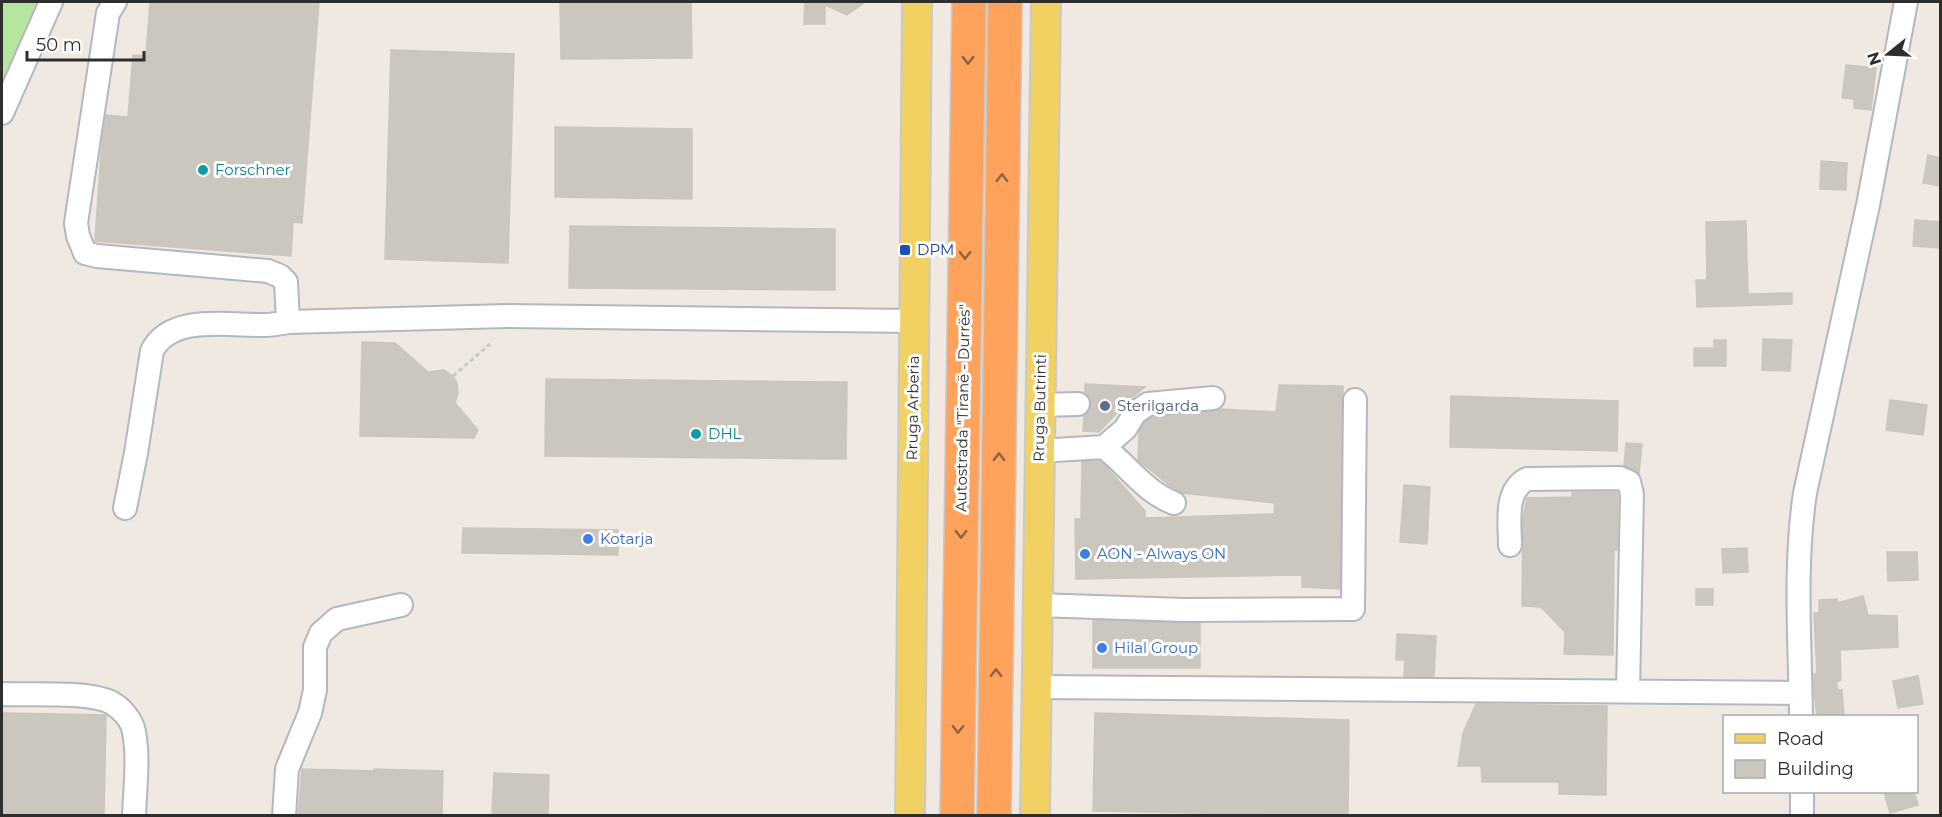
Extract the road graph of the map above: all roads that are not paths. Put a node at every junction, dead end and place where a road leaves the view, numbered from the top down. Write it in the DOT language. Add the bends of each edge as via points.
graph roads {
  1 [pos="51,2"];
  2 [pos="115,2"];
  3 [pos="918,2"];
  4 [pos="969,2"];
  5 [pos="1005,2"];
  6 [pos="1046,2"];
  7 [pos="1906,2"];
  8 [pos="2,113"];
  9 [pos="914,321"];
  10 [pos="288,322"];
  11 [pos="1213,398"];
  12 [pos="1355,400"];
  13 [pos="1078,404"];
  14 [pos="1040,405"];
  15 [pos="1104,447"];
  16 [pos="1039,451"];
  17 [pos="1174,503"];
  18 [pos="125,508"];
  19 [pos="1510,545"];
  20 [pos="401,605"];
  21 [pos="1037,605"];
  22 [pos="1036,687"];
  23 [pos="1628,691"];
  24 [pos="1800,693"];
  25 [pos="2,694"];
  26 [pos="1801,715"];
  27 [pos="1802,793"];
  28 [pos="134,816"];
  29 [pos="284,816"];
  30 [pos="910,816"];
  31 [pos="957,816"];
  32 [pos="994,816"];
  33 [pos="1035,816"];
  34 [pos="1802,816"];
  1 -- 8 [label="street"];
  2 -- 10 [label="street" via="108,13 76,223 85,253 268,271 286,282"];
  3 -- 9 [label="main road, Rruga Arberia"];
  4 -- 31 [label="highway, Autostrada \"Tiranë - Durrës\", one-way"];
  32 -- 5 [label="highway, one-way"];
  6 -- 14 [label="main road, Rruga Butrinti"];
  7 -- 24 [label="street" via="1868,205 1802,511 1798,571"];
  9 -- 10 [label="street" via="507,315"];
  9 -- 30 [label="main road, Rruga Arberia"];
  10 -- 18 [label="street" via="200,324 159,341 150,358"];
  11 -- 15 [label="street" via="1148,404"];
  12 -- 21 [label="street" via="1353,609 1184,610"];
  13 -- 14 [label="street"];
  14 -- 16 [label="main road, Rruga Butrinti"];
  15 -- 16 [label="street"];
  15 -- 17 [label="street" via="1160,498"];
  16 -- 21 [label="main road, Rruga Butrinti"];
  19 -- 23 [label="street" via="1510,499 1523,481 1620,478 1629,482 1632,494"];
  20 -- 29 [label="street" via="337,619 321,633 315,647 315,690 310,713 287,769"];
  21 -- 22 [label="main road, Rruga Butrinti"];
  22 -- 23 [label="street"];
  22 -- 33 [label="main road, Rruga Butrinti"];
  23 -- 24 [label="street"];
  24 -- 26 [label="street"];
  25 -- 28 [label="street" via="94,698 111,702 121,710 134,730"];
  27 -- 34 [label="street"];
}
